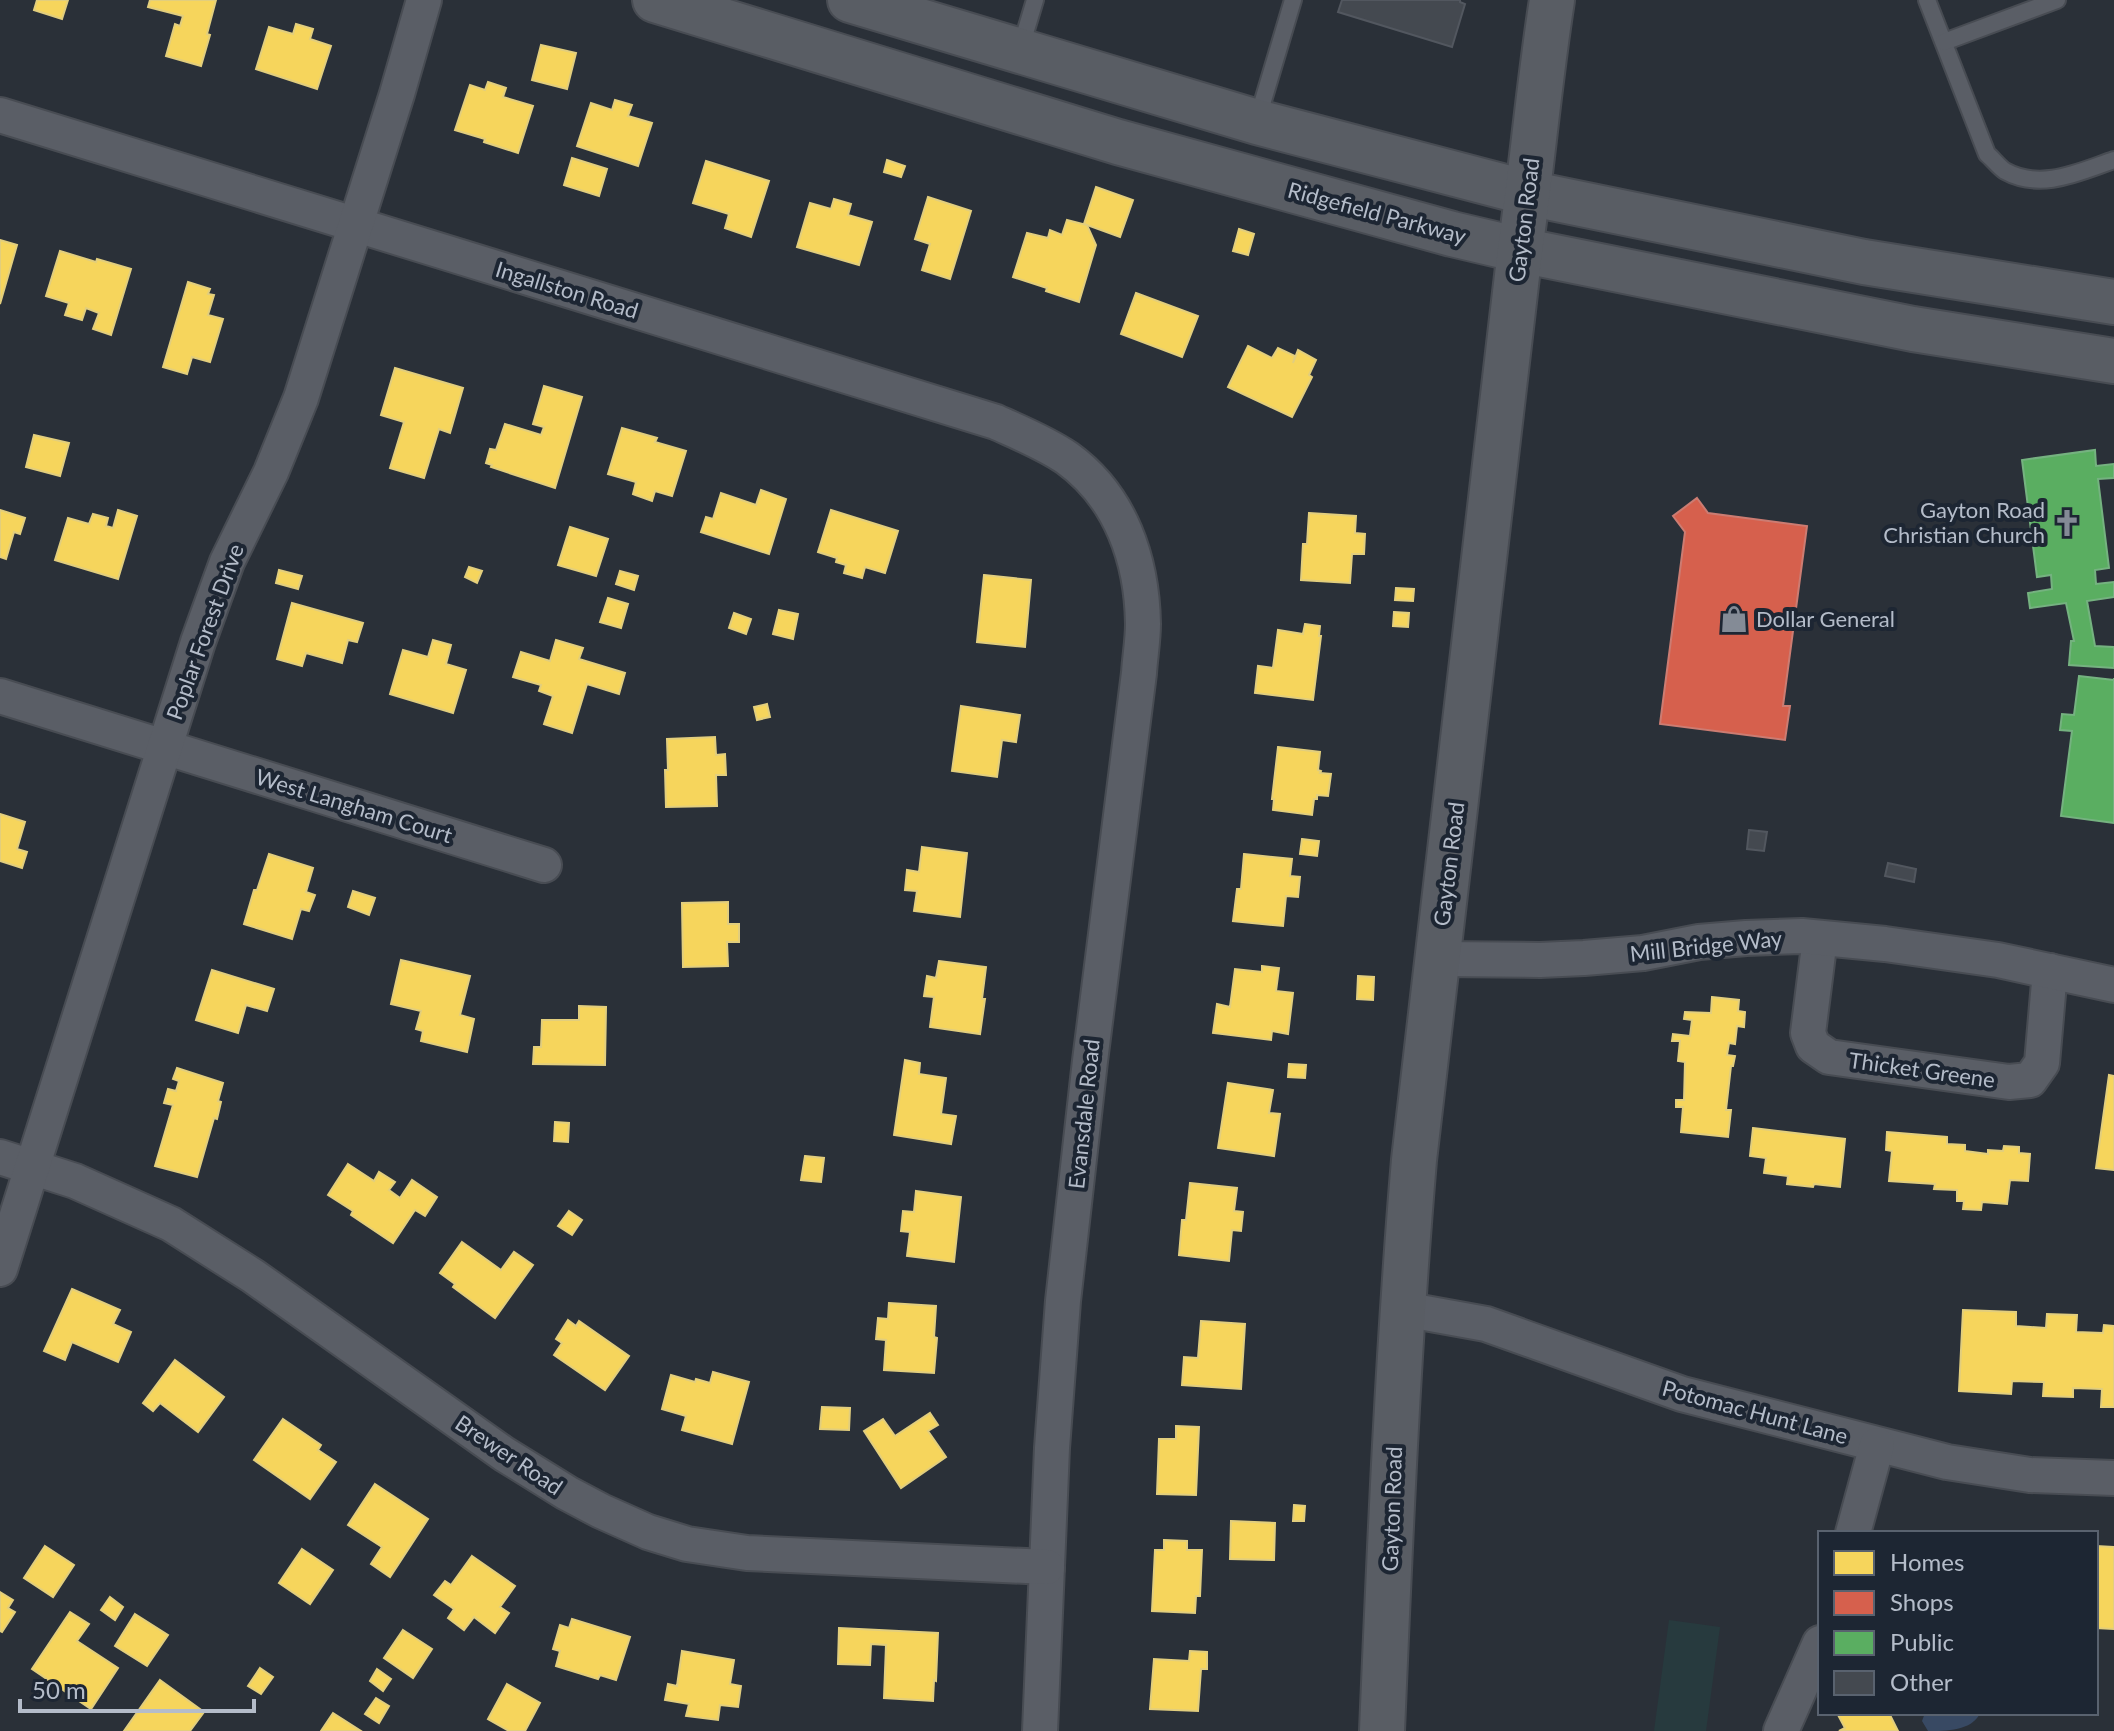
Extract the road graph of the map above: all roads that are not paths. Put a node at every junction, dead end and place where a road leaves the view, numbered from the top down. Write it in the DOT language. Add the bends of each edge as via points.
graph roads {
  1 [pos="424,0"];
  2 [pos="655,0"];
  3 [pos="850,0"];
  4 [pos="1035,0"];
  5 [pos="1293,0"];
  6 [pos="1552,0"];
  7 [pos="1927,0"];
  8 [pos="2057,0"];
  9 [pos="1944,42"];
  10 [pos="1019,52"];
  11 [pos="0,115"];
  12 [pos="1257,122"];
  13 [pos="2114,160"];
  14 [pos="1528,193"];
  15 [pos="356,225"];
  16 [pos="1520,250"];
  17 [pos="2114,302"];
  18 [pos="2114,361"];
  19 [pos="1112,504"];
  20 [pos="0,696"];
  21 [pos="164,747"];
  22 [pos="544,865"];
  23 [pos="1820,938"];
  24 [pos="1438,959"];
  25 [pos="2050,971"];
  26 [pos="2114,985"];
  27 [pos="16,1162"];
  28 [pos="0,1269"];
  29 [pos="1403,1309"];
  30 [pos="1877,1445"];
  31 [pos="2114,1478"];
  32 [pos="1854,1531"];
  33 [pos="1047,1567"];
  34 [pos="1818,1648"];
  35 [pos="1040,1731"];
  36 [pos="1382,1731"];
  37 [pos="1781,1731"];
  1 -- 15 [label="street, Poplar Forest Drive"];
  2 -- 16 [label="main road, Ridgefield Parkway" via="1118,142"];
  3 -- 10 [label="main road"];
  4 -- 10 [label="lane"];
  5 -- 12 [label="lane"];
  6 -- 14 [label="main road, Gayton Road"];
  7 -- 9 [label="lane"];
  8 -- 9 [label="lane"];
  9 -- 13 [label="lane" via="1987,154 2004,171 2037,181"];
  10 -- 12 [label="main road"];
  11 -- 15 [label="street, Ingallston Road"];
  12 -- 14 [label="main road"];
  14 -- 16 [label="main road, Gayton Road"];
  14 -- 17 [label="main road" via="1864,262"];
  15 -- 19 [label="street, Ingallston Road" via="996,422 1067,459"];
  15 -- 21 [label="street, Poplar Forest Drive" via="301,398 227,562"];
  16 -- 18 [label="main road, Ridgefield Parkway" via="1913,329"];
  16 -- 24 [label="main road, Gayton Road"];
  19 -- 33 [label="street, Evansdale Road" via="1133,553 1143,624 1063,1301"];
  20 -- 21 [label="street, West Langham Court"];
  21 -- 22 [label="street, West Langham Court"];
  21 -- 27 [label="street, Poplar Forest Drive"];
  23 -- 24 [label="street, Mill Bridge Way" via="1746,938 1584,958"];
  23 -- 25 [label="street, Mill Bridge Way"];
  23 -- 25 [label="street, Thicket Greene" via="1808,1033 1813,1046 1829,1057 2009,1082 2030,1080 2042,1063"];
  24 -- 29 [label="main road, Gayton Road"];
  25 -- 26 [label="street, Mill Bridge Way"];
  27 -- 28 [label="street, Poplar Forest Drive"];
  27 -- 33 [label="street, Brewer Road" via="75,1181 171,1224 504,1454 567,1493 648,1532 747,1553"];
  29 -- 30 [label="street, Potomac Hunt Lane" via="1486,1324 1682,1394"];
  29 -- 36 [label="main road, Gayton Road"];
  30 -- 31 [label="street, Potomac Hunt Lane" via="2030,1475"];
  30 -- 32 [label="street"];
  33 -- 35 [label="street, Evansdale Road"];
  34 -- 37 [label="street"];
}
